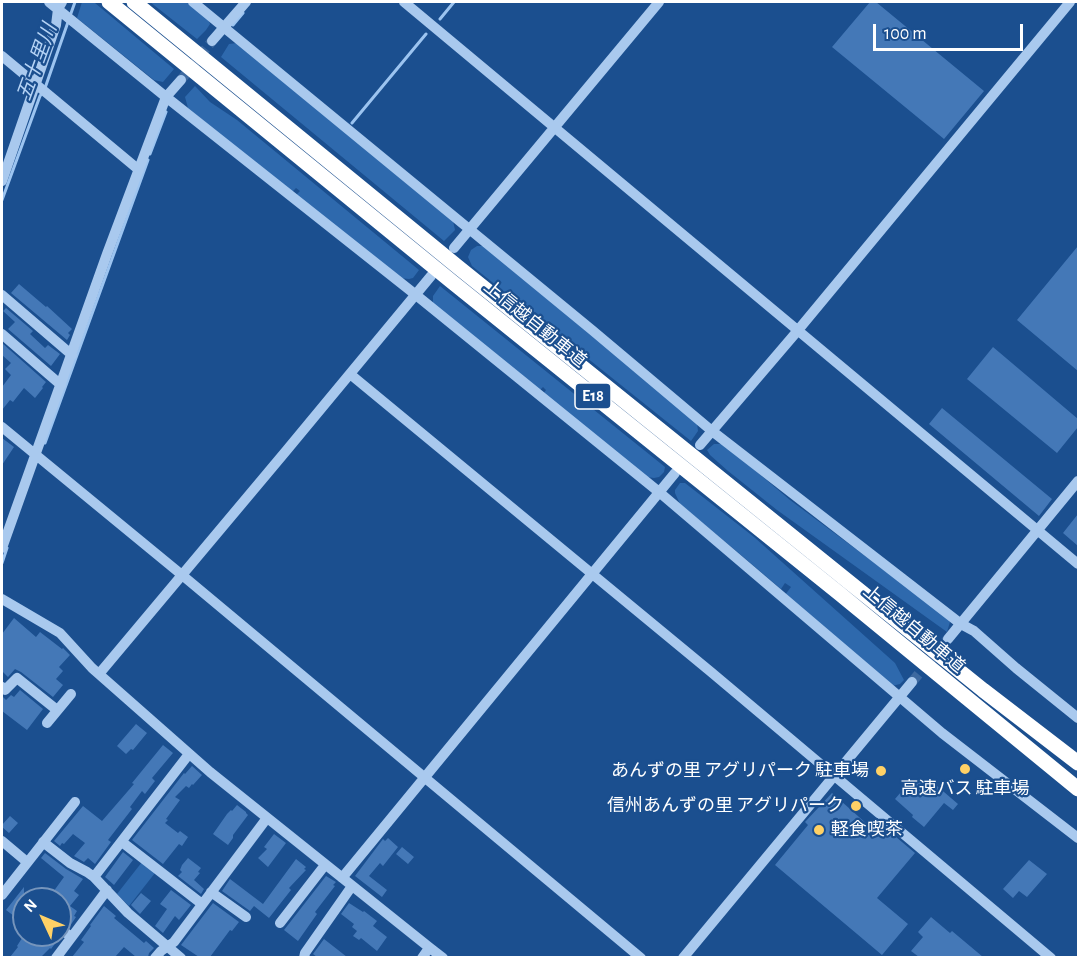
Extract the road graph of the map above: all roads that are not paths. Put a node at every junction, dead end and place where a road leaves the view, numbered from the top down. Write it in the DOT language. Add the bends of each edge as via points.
graph roads {
  1 [pos="49,2"];
  2 [pos="109,2"];
  3 [pos="134,2"];
  4 [pos="193,2"];
  5 [pos="246,2"];
  6 [pos="404,2"];
  7 [pos="659,2"];
  8 [pos="1070,2"];
  9 [pos="61,8"];
  10 [pos="224,28"];
  11 [pos="212,41"];
  12 [pos="2,56"];
  13 [pos="181,80"];
  14 [pos="37,85"];
  15 [pos="166,97"];
  16 [pos="554,128"];
  17 [pos="139,170"];
  18 [pos="2,181"];
  19 [pos="470,230"];
  20 [pos="454,248"];
  21 [pos="431,276"];
  22 [pos="2,295"];
  23 [pos="416,295"];
  24 [pos="798,330"];
  25 [pos="2,334"];
  26 [pos="72,354"];
  27 [pos="350,374"];
  28 [pos="61,385"];
  29 [pos="2,427"];
  30 [pos="712,431"];
  31 [pos="700,445"];
  32 [pos="36,454"];
  33 [pos="675,473"];
  34 [pos="1078,481"];
  35 [pos="659,492"];
  36 [pos="5,525"];
  37 [pos="1037,530"];
  38 [pos="2,548"];
  39 [pos="1078,564"];
  40 [pos="592,574"];
  41 [pos="182,575"];
  42 [pos="2,599"];
  43 [pos="961,624"];
  44 [pos="948,639"];
  45 [pos="99,674"];
  46 [pos="912,682"];
  47 [pos="2,687"];
  48 [pos="71,694"];
  49 [pos="899,698"];
  50 [pos="57,710"];
  51 [pos="1078,718"];
  52 [pos="47,723"];
  53 [pos="189,754"];
  54 [pos="1078,763"];
  55 [pos="835,777"];
  56 [pos="424,778"];
  57 [pos="1078,789"];
  58 [pos="75,802"];
  59 [pos="267,818"];
  60 [pos="1078,838"];
  61 [pos="2,841"];
  62 [pos="43,842"];
  63 [pos="122,842"];
  64 [pos="27,862"];
  65 [pos="325,865"];
  66 [pos="94,877"];
  67 [pos="342,878"];
  68 [pos="352,886"];
  69 [pos="106,890"];
  70 [pos="211,892"];
  71 [pos="2,895"];
  72 [pos="202,904"];
  73 [pos="246,917"];
  74 [pos="280,923"];
  75 [pos="72,936"];
  76 [pos="167,946"];
  77 [pos="429,948"];
  78 [pos="155,957"];
  79 [pos="181,957"];
  80 [pos="304,957"];
  81 [pos="422,957"];
  82 [pos="443,957"];
  83 [pos="640,957"];
  84 [pos="684,957"];
  85 [pos="1051,957"];
  1 -- 9 [label="street"];
  2 -- 57 [label="highway, 上信越自動車道 / E18"];
  3 -- 54 [label="highway, 上信越自動車道 / E18" via="495,297"];
  4 -- 10 [label="street"];
  5 -- 10 [label="street"];
  6 -- 16 [label="street"];
  7 -- 16 [label="street"];
  8 -- 24 [label="street"];
  9 -- 14 [label="street"];
  9 -- 15 [label="street" via="72,22"];
  10 -- 11 [label="street"];
  10 -- 19 [label="street"];
  12 -- 14 [label="street"];
  13 -- 15 [label="street"];
  14 -- 17 [label="street"];
  14 -- 18 [label="street"];
  15 -- 17 [label="street"];
  15 -- 23 [label="street"];
  16 -- 19 [label="street"];
  16 -- 24 [label="street"];
  17 -- 26 [label="street"];
  19 -- 20 [label="street"];
  19 -- 30 [label="street"];
  21 -- 23 [label="street"];
  22 -- 26 [label="street"];
  23 -- 27 [label="street"];
  23 -- 35 [label="street"];
  24 -- 30 [label="street"];
  24 -- 37 [label="street"];
  25 -- 28 [label="street"];
  26 -- 28 [label="street"];
  27 -- 40 [label="street"];
  27 -- 41 [label="street"];
  28 -- 32 [label="street"];
  29 -- 32 [label="street"];
  30 -- 31 [label="street"];
  30 -- 43 [label="street"];
  32 -- 36 [label="street"];
  32 -- 41 [label="street"];
  33 -- 35 [label="street"];
  34 -- 37 [label="street"];
  35 -- 40 [label="street"];
  35 -- 49 [label="street"];
  36 -- 38 [label="street"];
  37 -- 39 [label="street"];
  37 -- 43 [label="street"];
  40 -- 55 [label="street"];
  40 -- 56 [label="street"];
  41 -- 45 [label="street"];
  41 -- 56 [label="street"];
  42 -- 45 [label="street" via="60,633"];
  43 -- 44 [label="street"];
  43 -- 51 [label="street"];
  45 -- 53 [label="street"];
  46 -- 49 [label="street"];
  47 -- 50 [label="street" via="5,690 17,678"];
  48 -- 50 [label="street"];
  49 -- 55 [label="street"];
  49 -- 60 [label="street"];
  50 -- 52 [label="street"];
  53 -- 59 [label="street"];
  53 -- 63 [label="street"];
  55 -- 84 [label="street"];
  55 -- 85 [label="street"];
  56 -- 67 [label="street"];
  56 -- 83 [label="street"];
  58 -- 62 [label="street"];
  59 -- 65 [label="street"];
  59 -- 70 [label="street"];
  61 -- 64 [label="street"];
  62 -- 64 [label="street"];
  62 -- 66 [label="street"];
  63 -- 66 [label="street"];
  63 -- 72 [label="street"];
  64 -- 71 [label="street"];
  65 -- 67 [label="street"];
  65 -- 74 [label="street"];
  66 -- 69 [label="street"];
  67 -- 68 [label="street"];
  68 -- 77 [label="street"];
  68 -- 80 [label="street"];
  69 -- 75 [label="street"];
  69 -- 76 [label="street"];
  70 -- 72 [label="street"];
  70 -- 73 [label="street"];
  72 -- 76 [label="street"];
  76 -- 78 [label="street"];
  76 -- 79 [label="street"];
  77 -- 81 [label="street"];
  77 -- 82 [label="street"];
}
